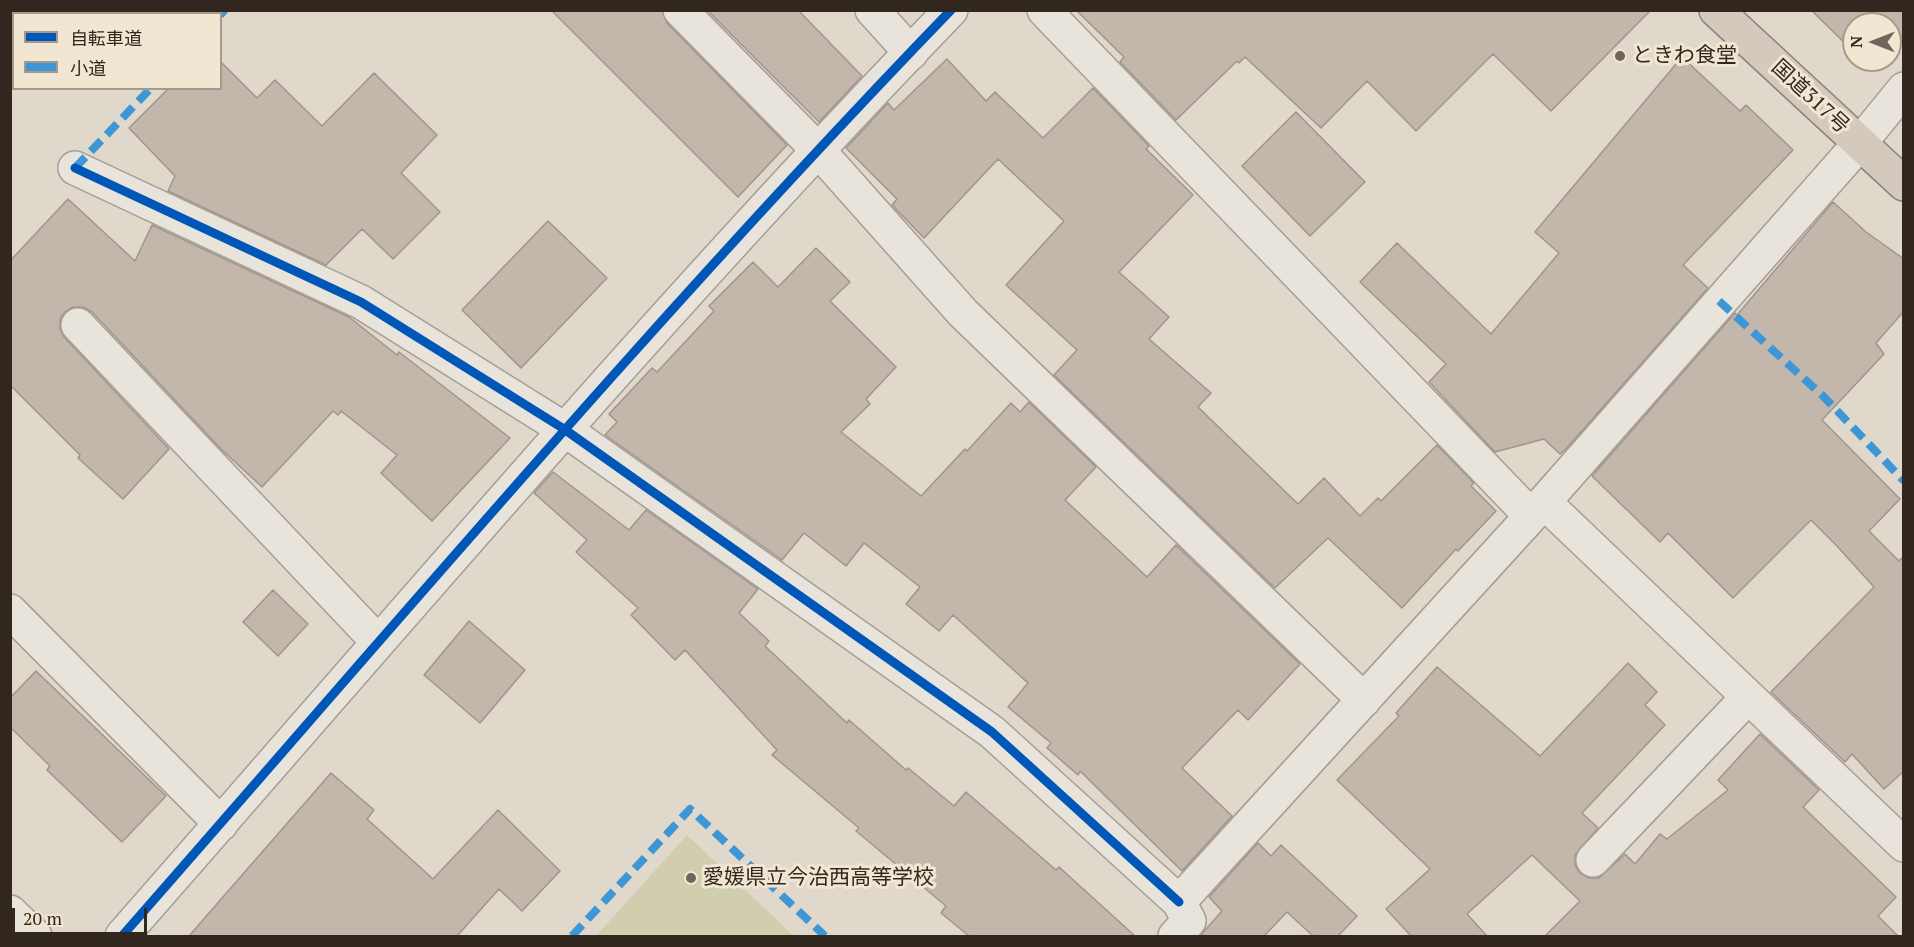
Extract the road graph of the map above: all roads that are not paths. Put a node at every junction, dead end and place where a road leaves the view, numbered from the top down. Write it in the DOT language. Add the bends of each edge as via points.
graph roads {
  1 [pos="680,10"];
  2 [pos="872,10"];
  3 [pos="951,10"];
  4 [pos="1044,10"];
  5 [pos="1716,10"];
  6 [pos="911,53"];
  7 [pos="1904,89"];
  8 [pos="1860,143"];
  9 [pos="818,150"];
  10 [pos="75,168"];
  11 [pos="1904,184"];
  12 [pos="78,325"];
  13 [pos="564,429"];
  14 [pos="1537,509"];
  15 [pos="10,610"];
  16 [pos="378,642"];
  17 [pos="1748,697"];
  18 [pos="1364,700"];
  19 [pos="221,824"];
  20 [pos="1904,845"];
  21 [pos="1593,860"];
  22 [pos="1179,902"];
  23 [pos="10,912"];
  24 [pos="35,936"];
  25 [pos="122,936"];
  26 [pos="1175,936"];
  1 -- 9 [label="street"];
  2 -- 6 [label="street"];
  3 -- 6 [label="street"];
  4 -- 14 [label="street"];
  5 -- 8 [label="highway, 国道317号"];
  6 -- 9 [label="street"];
  7 -- 8 [label="street"];
  8 -- 11 [label="highway, 国道317号"];
  8 -- 14 [label="street"];
  9 -- 13 [label="street"];
  9 -- 18 [label="street" via="963,313"];
  10 -- 13 [label="street" via="361,302"];
  12 -- 16 [label="street"];
  13 -- 16 [label="street"];
  13 -- 22 [label="street" via="992,732"];
  14 -- 17 [label="street"];
  14 -- 18 [label="street"];
  15 -- 19 [label="street"];
  16 -- 19 [label="street"];
  17 -- 20 [label="street"];
  17 -- 21 [label="street"];
  18 -- 22 [label="street"];
  19 -- 25 [label="street"];
  22 -- 26 [label="street" via="1189,921"];
  23 -- 24 [label="street"];
}
